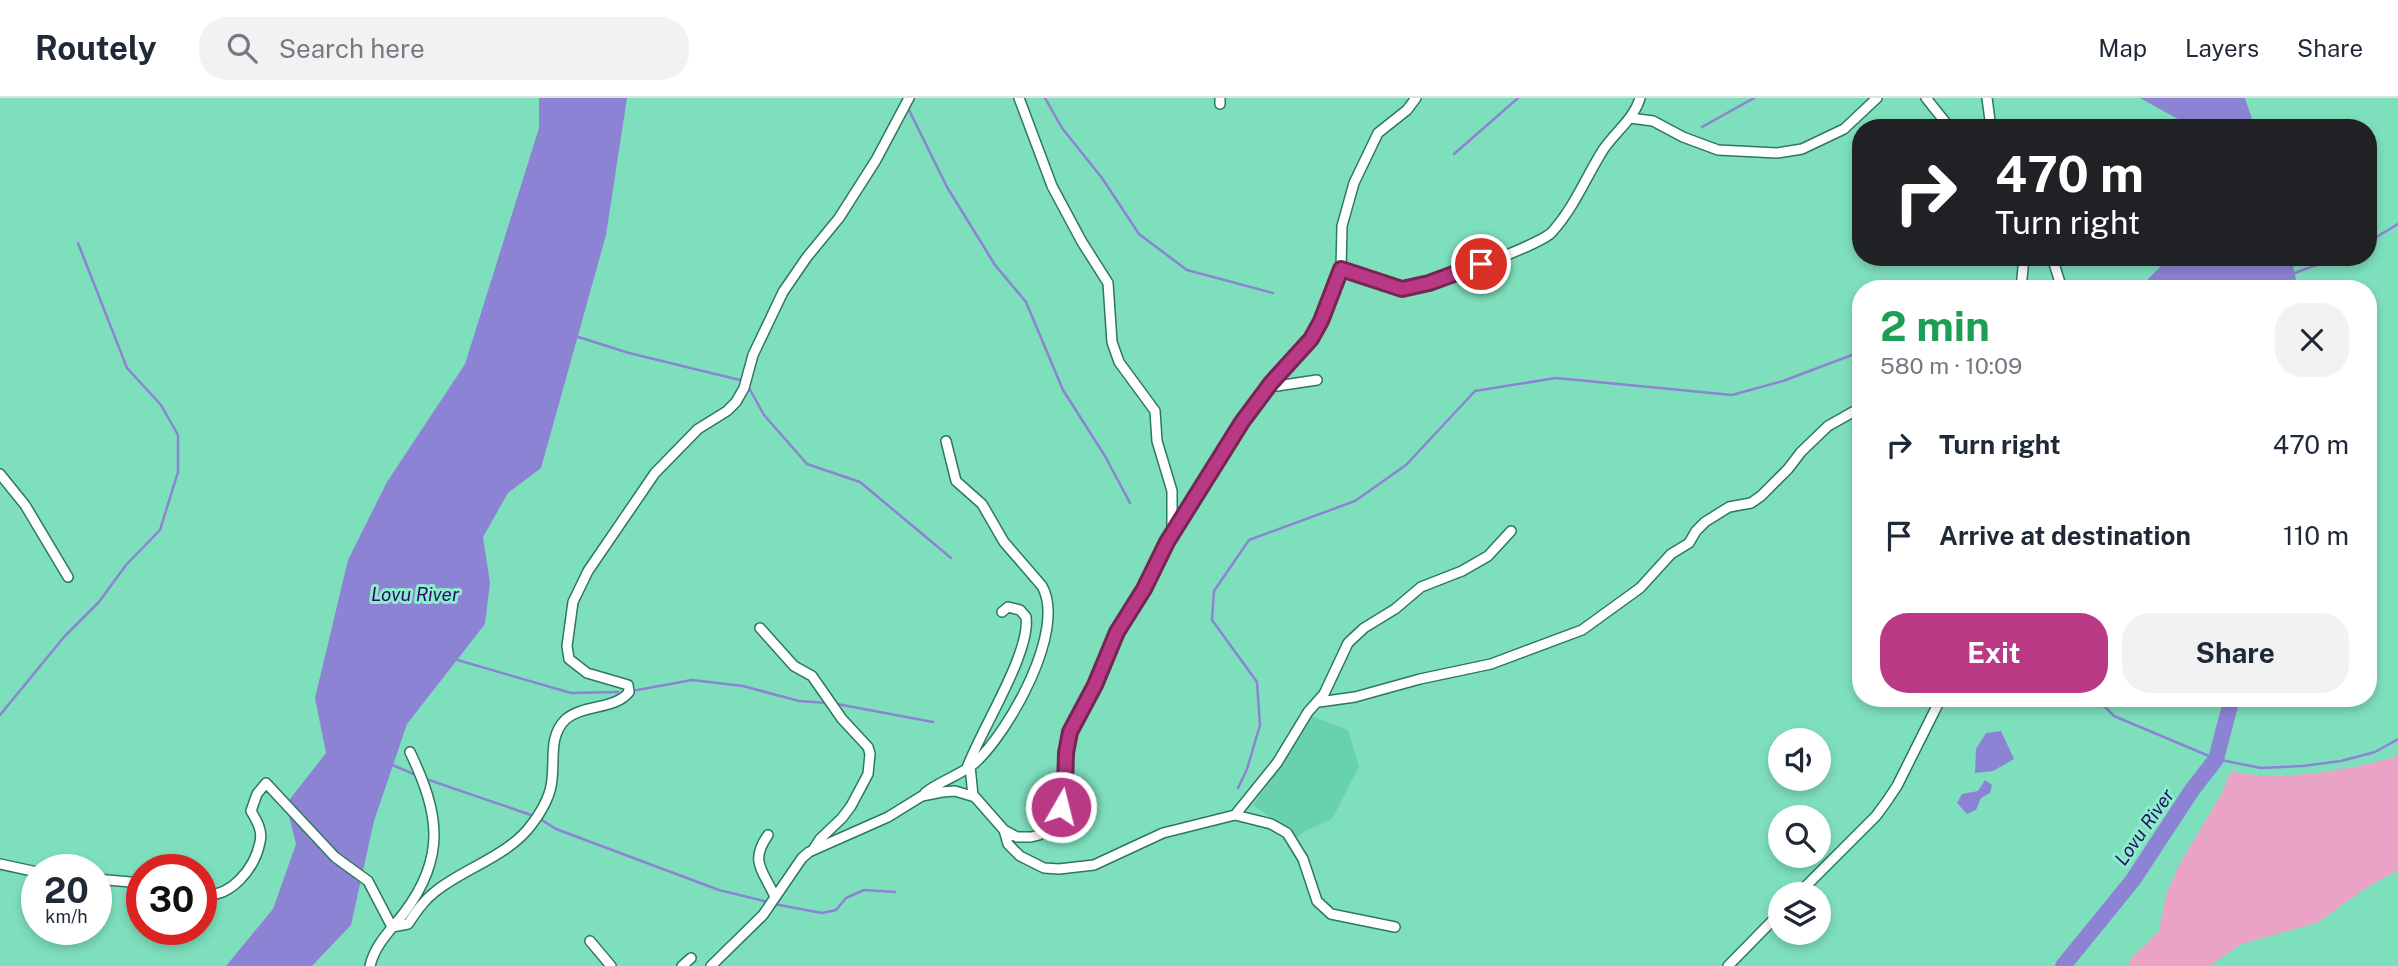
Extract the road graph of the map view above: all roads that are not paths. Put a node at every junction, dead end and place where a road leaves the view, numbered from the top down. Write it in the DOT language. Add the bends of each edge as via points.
graph roads {
  1 [pos="909,98"];
  2 [pos="1018,98"];
  3 [pos="1416,98"];
  4 [pos="1640,98"];
  5 [pos="1877,98"];
  6 [pos="1926,98"];
  7 [pos="1987,98"];
  8 [pos="1630,118"];
  9 [pos="1855,119"];
  10 [pos="1943,119"];
  11 [pos="1990,119"];
  12 [pos="1852,121"];
  13 [pos="1341,269"];
  14 [pos="1317,380"];
  15 [pos="1271,383"];
  16 [pos="1852,412"];
  17 [pos="946,441"];
  18 [pos="0,474"];
  19 [pos="1511,531"];
  20 [pos="1172,534"];
  21 [pos="68,577"];
  22 [pos="1002,612"];
  23 [pos="760,628"];
  24 [pos="1319,702"];
  25 [pos="1936,707"];
  26 [pos="410,752"];
  27 [pos="968,767"];
  28 [pos="922,796"];
  29 [pos="973,796"];
  30 [pos="1235,815"];
  31 [pos="1004,830"];
  32 [pos="768,835"];
  33 [pos="813,851"];
  34 [pos="0,864"];
  35 [pos="21,869"];
  36 [pos="1810,882"];
  37 [pos="217,895"];
  38 [pos="775,897"];
  39 [pos="1768,925"];
  40 [pos="392,927"];
  41 [pos="1395,927"];
  42 [pos="590,941"];
  43 [pos="691,958"];
  44 [pos="370,966"];
  45 [pos="611,966"];
  46 [pos="682,966"];
  47 [pos="711,966"];
  48 [pos="1728,966"];
  1 -- 40 [label="street" via="839,218 783,292 736,402 698,429 655,473 579,587 570,623 569,659 587,673 628,685 629,692 620,700 569,717 559,728 552,750 551,785 531,827 436,891 408,924"];
  2 -- 20 [label="street" via="1052,186 1108,283 1112,342 1119,362 1154,407 1157,442 1172,491"];
  3 -- 13 [label="street" via="1371,145 1347,205"];
  4 -- 8 [label="street"];
  5 -- 9 [label="street"];
  6 -- 10 [label="street"];
  7 -- 11 [label="street"];
  8 -- 12 [label="street" via="1653,121 1718,150 1777,153 1802,149"];
  8 -- 13 [label="street" via="1607,145 1551,234 1537,242 1413,288 1386,285"];
  13 -- 15 [label="street" via="1311,339"];
  14 -- 15 [label="street"];
  15 -- 20 [label="street"];
  16 -- 24 [label="street" via="1828,426 1761,496 1729,507 1706,522 1640,588 1582,630 1491,664"];
  17 -- 27 [label="street" via="956,481 989,513 1004,542 1042,586 1048,602 1047,626 1032,675 1006,725"];
  18 -- 21 [label="street" via="25,505"];
  19 -- 24 [label="street" via="1488,556 1421,587 1356,635 1343,651"];
  20 -- 31 [label="street" via="1117,632 1073,725 1058,814 1046,831 1031,838"];
  22 -- 27 [label="street" via="1008,607 1020,610 1026,617 1026,631"];
  23 -- 33 [label="street" via="794,666 812,676 870,754 868,774 851,806"];
  24 -- 30 [label="street"];
  25 -- 36 [label="street" via="1887,801"];
  26 -- 40 [label="street" via="436,832 431,865"];
  27 -- 28 [label="street"];
  27 -- 29 [label="street"];
  28 -- 29 [label="street" via="955,791"];
  28 -- 33 [label="street"];
  29 -- 31 [label="street"];
  30 -- 31 [label="street" via="1163,833 1094,864 1059,869 1044,868 1020,856"];
  30 -- 41 [label="street" via="1272,824 1287,833 1299,849 1317,901 1331,914"];
  32 -- 38 [label="street" via="757,856"];
  33 -- 38 [label="street" via="793,868"];
  34 -- 35 [label="street"];
  37 -- 40 [label="street" via="246,874 260,842 251,811 266,783 335,858 368,881"];
  38 -- 47 [label="street"];
  39 -- 48 [label="street"];
  40 -- 44 [label="street"];
  42 -- 45 [label="street"];
  43 -- 46 [label="street"];
}
